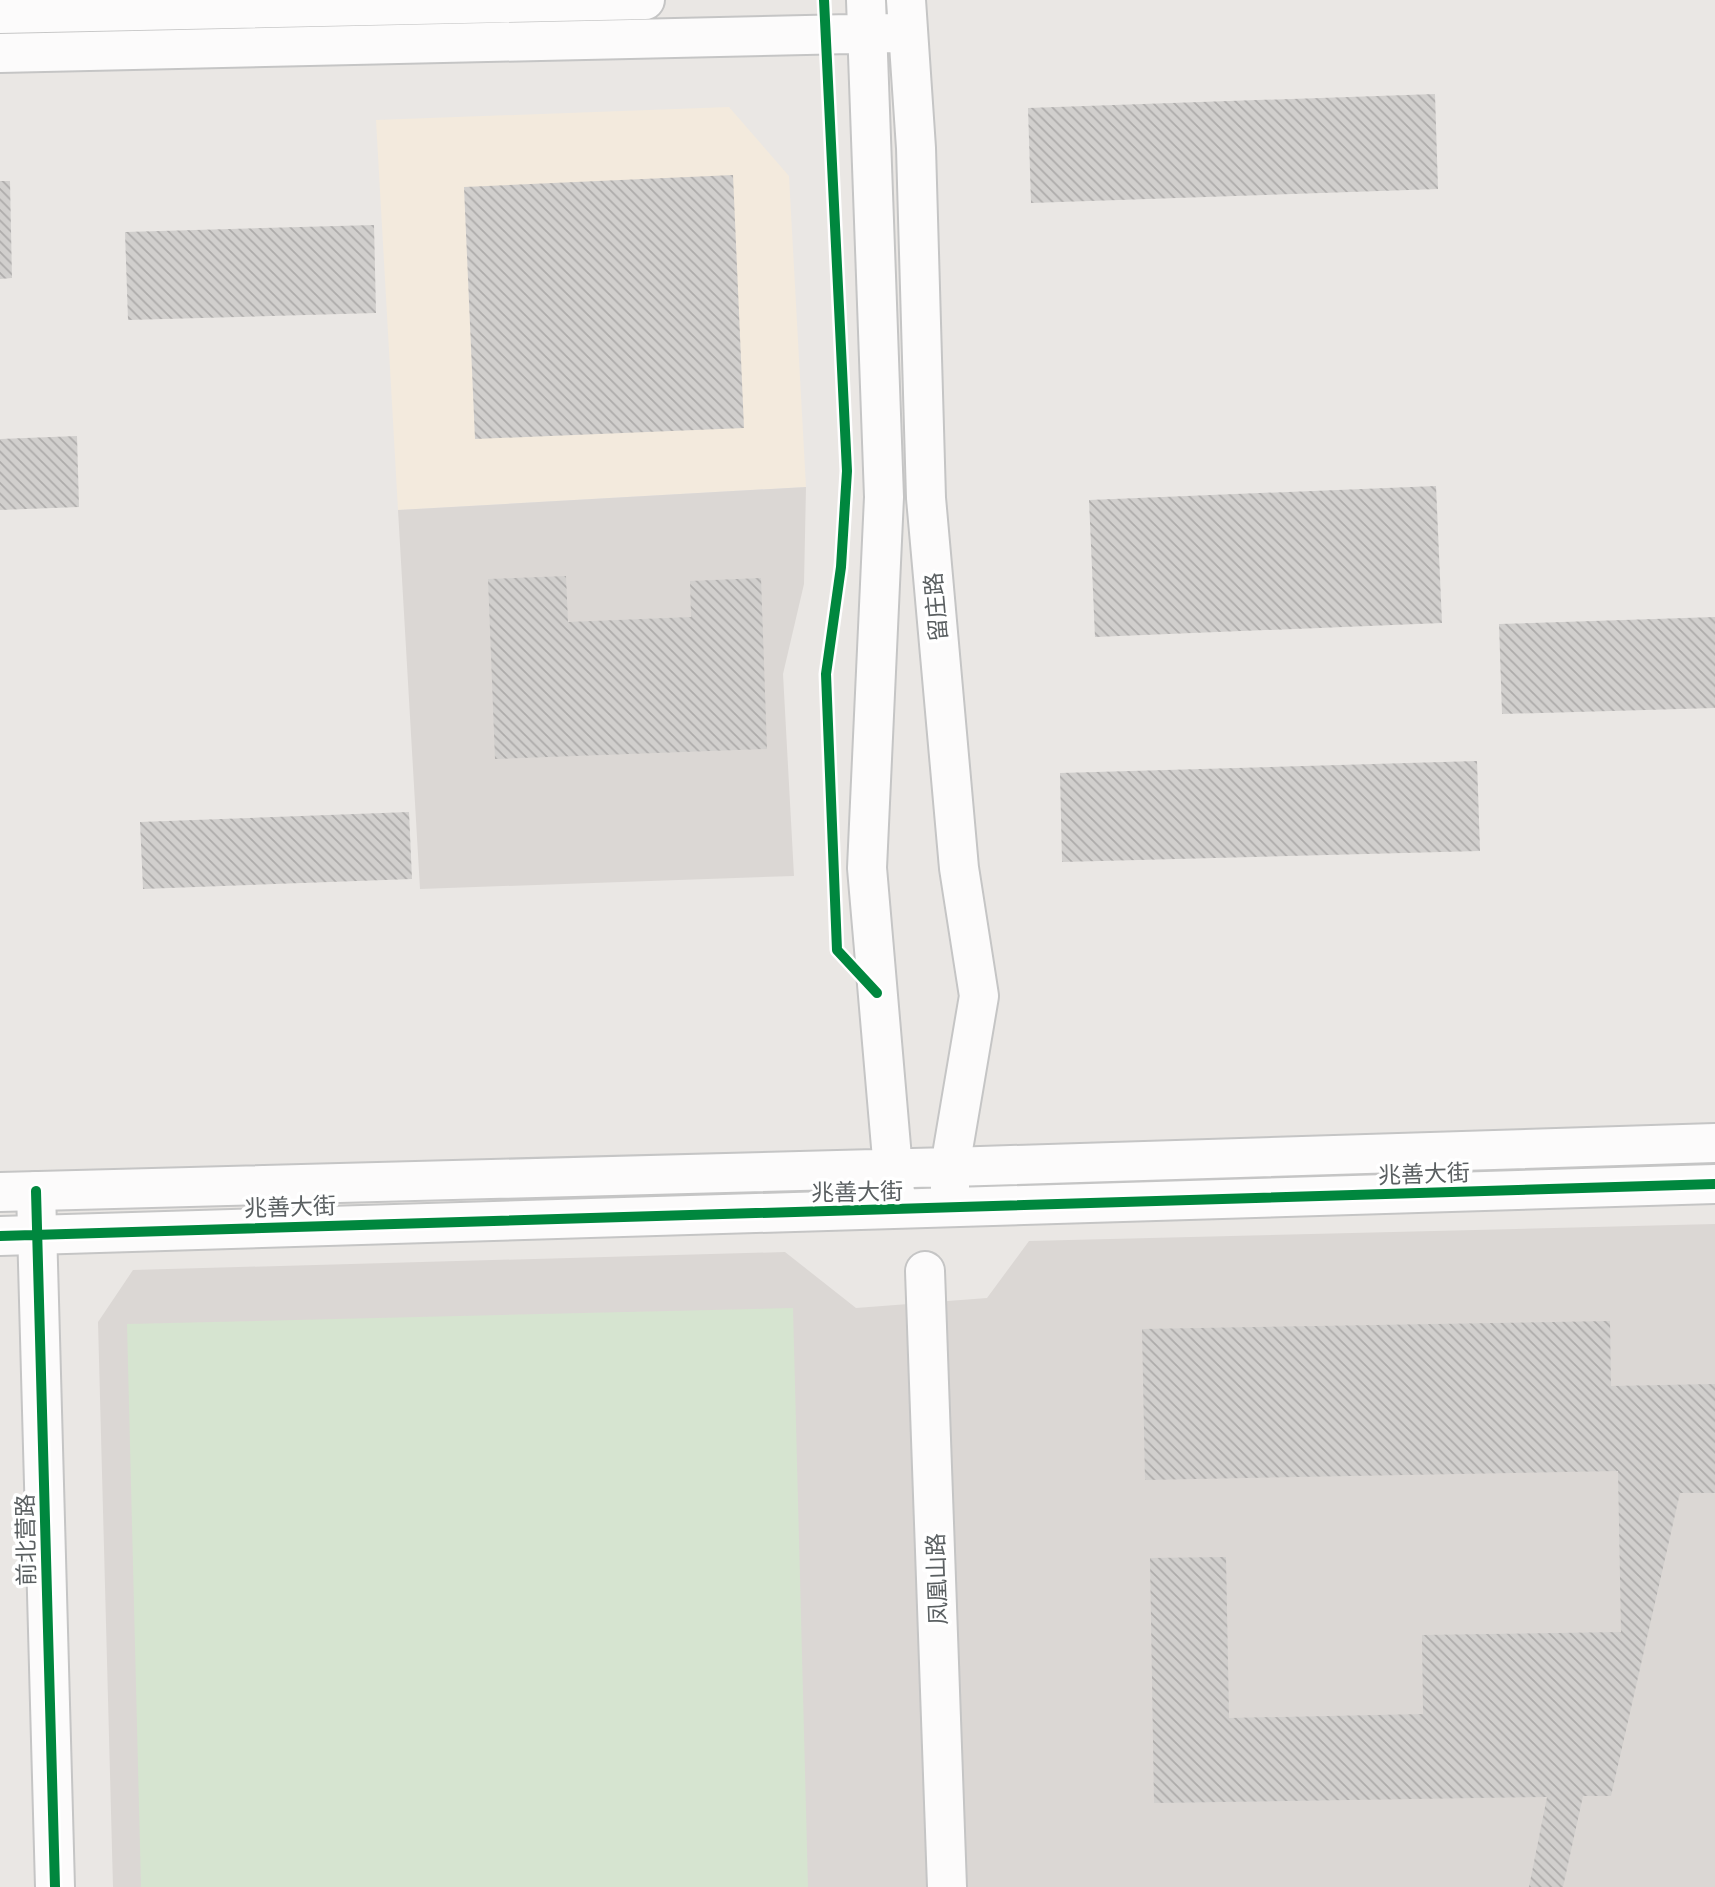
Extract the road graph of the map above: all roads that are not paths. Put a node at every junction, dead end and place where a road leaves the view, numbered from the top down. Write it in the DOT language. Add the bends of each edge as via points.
graph roads {
  1 [pos="645,0"];
  2 [pos="0,14"];
  3 [pos="907,16"];
  4 [pos="866,17"];
  5 [pos="0,53"];
  6 [pos="1715,1143"];
  7 [pos="950,1167"];
  8 [pos="891,1169"];
  9 [pos="1715,1184"];
  10 [pos="18,1192"];
  11 [pos="949,1209"];
  12 [pos="899,1210"];
  13 [pos="38,1234"];
  14 [pos="0,1236"];
  15 [pos="925,1270"];
  16 [pos="55,1887"];
  17 [pos="947,1887"];
  1 -- 2 [label="main road"];
  3 -- 4 [label="main road"];
  3 -- 7 [label="main road, 留庄路" via="916,148 926,498 959,868 979,996"];
  4 -- 5 [label="main road"];
  4 -- 8 [label="main road" via="884,497 867,868"];
  6 -- 7 [label="main road, 兆善大街"];
  7 -- 8 [label="main road, 兆善大街"];
  7 -- 11 [label="main road, 留庄路"];
  8 -- 10 [label="main road, 兆善大街"];
  8 -- 12 [label="main road"];
  9 -- 11 [label="main road, 兆善大街"];
  10 -- 13 [label="main road, 前北营路"];
  11 -- 12 [label="main road, 兆善大街"];
  12 -- 13 [label="main road, 兆善大街"];
  13 -- 14 [label="main road, 兆善大街"];
  13 -- 16 [label="main road, 前北营路"];
  15 -- 17 [label="main road, 凤凰山路"];
}
